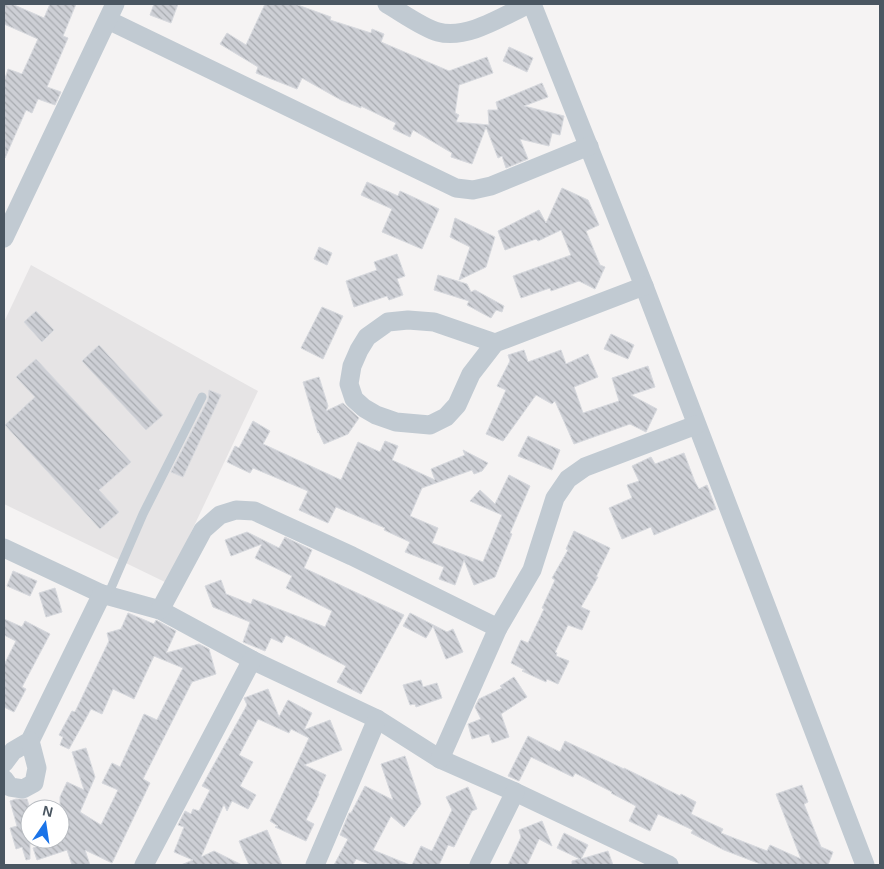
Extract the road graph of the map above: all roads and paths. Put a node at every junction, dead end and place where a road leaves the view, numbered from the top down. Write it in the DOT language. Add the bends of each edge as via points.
graph roads {
  1 [pos="387,4"];
  2 [pos="530,4"];
  3 [pos="111,12"];
  4 [pos="589,146"];
  5 [pos="4,238"];
  6 [pos="644,286"];
  7 [pos="495,343"];
  8 [pos="202,397"];
  9 [pos="696,425"];
  10 [pos="4,548"];
  11 [pos="105,595"];
  12 [pos="160,610"];
  13 [pos="498,628"];
  14 [pos="252,660"];
  15 [pos="376,719"];
  16 [pos="30,740"];
  17 [pos="440,759"];
  18 [pos="4,763"];
  19 [pos="4,779"];
  20 [pos="514,792"];
  21 [pos="649,861"];
  22 [pos="144,865"];
  23 [pos="315,865"];
  24 [pos="479,865"];
  25 [pos="670,865"];
  26 [pos="865,865"];
  1 -- 2 [label="street" via="436,31 451,34 470,31"];
  2 -- 4 [label="street"];
  3 -- 4 [label="street" via="456,188 473,190 491,186"];
  3 -- 5 [label="street"];
  4 -- 6 [label="street"];
  6 -- 7 [label="street"];
  6 -- 9 [label="street"];
  7 -- 7 [label="street" via="434,322 388,322 367,337 352,366 349,384 354,400 376,415 396,422 430,425 446,417 458,405 471,374"];
  8 -- 11 [label="lane"];
  9 -- 13 [label="street" via="585,467 568,479 555,498 532,570"];
  9 -- 26 [label="street"];
  10 -- 11 [label="street"];
  11 -- 12 [label="street"];
  11 -- 16 [label="street"];
  12 -- 13 [label="street" via="203,530 220,515 245,510 254,511 352,556"];
  12 -- 14 [label="street"];
  13 -- 17 [label="street"];
  14 -- 15 [label="street"];
  14 -- 22 [label="street"];
  15 -- 17 [label="street"];
  15 -- 23 [label="street"];
  16 -- 18 [label="street" via="13,751"];
  16 -- 19 [label="street" via="36,768 34,783 22,789 10,788"];
  17 -- 20 [label="street"];
  20 -- 21 [label="street"];
  20 -- 24 [label="street"];
  21 -- 25 [label="street"];
}
